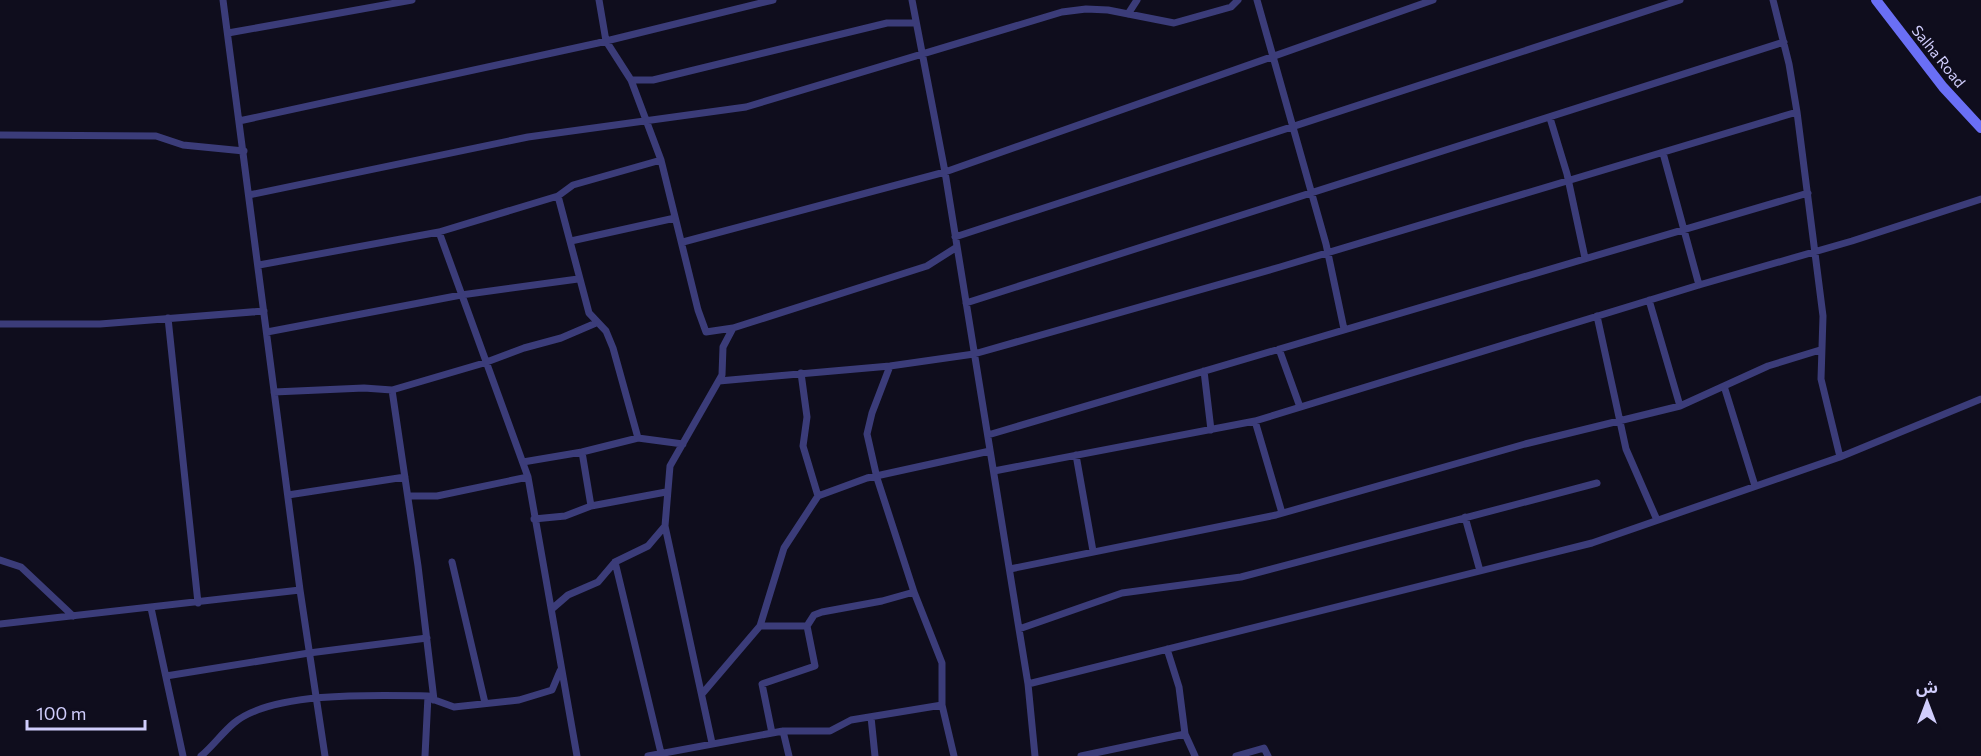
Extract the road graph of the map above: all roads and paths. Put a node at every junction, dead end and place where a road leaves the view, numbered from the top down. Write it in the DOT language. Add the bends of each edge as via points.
graph roads {
  1 [pos="223,0"];
  2 [pos="412,0"];
  3 [pos="598,0"];
  4 [pos="773,0"];
  5 [pos="912,0"];
  6 [pos="1137,0"];
  7 [pos="1238,0"];
  8 [pos="1257,0"];
  9 [pos="1434,0"];
  10 [pos="1680,0"];
  11 [pos="1773,0"];
  12 [pos="1876,0"];
  13 [pos="1128,14"];
  14 [pos="916,23"];
  15 [pos="228,33"];
  16 [pos="606,41"];
  17 [pos="1784,42"];
  18 [pos="922,55"];
  19 [pos="1273,57"];
  20 [pos="631,80"];
  21 [pos="1797,112"];
  22 [pos="1550,118"];
  23 [pos="240,121"];
  24 [pos="647,121"];
  25 [pos="1292,126"];
  26 [pos="1981,128"];
  27 [pos="0,135"];
  28 [pos="244,151"];
  29 [pos="1663,153"];
  30 [pos="662,160"];
  31 [pos="945,172"];
  32 [pos="1568,181"];
  33 [pos="1808,193"];
  34 [pos="1311,194"];
  35 [pos="249,195"];
  36 [pos="558,196"];
  37 [pos="1981,199"];
  38 [pos="675,218"];
  39 [pos="1683,229"];
  40 [pos="439,232"];
  41 [pos="955,237"];
  42 [pos="572,241"];
  43 [pos="683,242"];
  44 [pos="957,248"];
  45 [pos="1815,251"];
  46 [pos="1328,253"];
  47 [pos="1585,258"];
  48 [pos="259,264"];
  49 [pos="578,279"];
  50 [pos="1699,285"];
  51 [pos="461,295"];
  52 [pos="1649,300"];
  53 [pos="966,303"];
  54 [pos="264,311"];
  55 [pos="1597,316"];
  56 [pos="168,318"];
  57 [pos="596,323"];
  58 [pos="0,324"];
  59 [pos="733,328"];
  60 [pos="1344,329"];
  61 [pos="267,332"];
  62 [pos="1279,349"];
  63 [pos="1820,350"];
  64 [pos="974,354"];
  65 [pos="486,361"];
  66 [pos="890,366"];
  67 [pos="1204,371"];
  68 [pos="801,373"];
  69 [pos="719,381"];
  70 [pos="1724,386"];
  71 [pos="392,390"];
  72 [pos="274,392"];
  73 [pos="1981,399"];
  74 [pos="1680,406"];
  75 [pos="1300,407"];
  76 [pos="1255,421"];
  77 [pos="1620,422"];
  78 [pos="1211,429"];
  79 [pos="988,435"];
  80 [pos="638,438"];
  81 [pos="683,444"];
  82 [pos="990,451"];
  83 [pos="582,452"];
  84 [pos="1076,455"];
  85 [pos="1840,457"];
  86 [pos="523,462"];
  87 [pos="994,471"];
  88 [pos="405,477"];
  89 [pos="528,477"];
  90 [pos="877,478"];
  91 [pos="1597,483"];
  92 [pos="1755,486"];
  93 [pos="666,492"];
  94 [pos="288,495"];
  95 [pos="408,496"];
  96 [pos="818,496"];
  97 [pos="591,506"];
  98 [pos="1282,513"];
  99 [pos="1465,517"];
  100 [pos="534,519"];
  101 [pos="1657,520"];
  102 [pos="665,526"];
  103 [pos="1093,551"];
  104 [pos="0,560"];
  105 [pos="452,562"];
  106 [pos="615,562"];
  107 [pos="1010,569"];
  108 [pos="1480,571"];
  109 [pos="300,590"];
  110 [pos="914,592"];
  111 [pos="198,603"];
  112 [pos="151,608"];
  113 [pos="553,608"];
  114 [pos="73,616"];
  115 [pos="0,624"];
  116 [pos="760,626"];
  117 [pos="807,626"];
  118 [pos="1020,629"];
  119 [pos="427,638"];
  120 [pos="1167,649"];
  121 [pos="309,653"];
  122 [pos="560,671"];
  123 [pos="166,676"];
  124 [pos="1028,684"];
  125 [pos="702,694"];
  126 [pos="316,698"];
  127 [pos="431,698"];
  128 [pos="485,703"];
  129 [pos="942,705"];
  130 [pos="871,717"];
  131 [pos="783,731"];
  132 [pos="772,733"];
  133 [pos="1185,734"];
  134 [pos="712,743"];
  135 [pos="661,753"];
  136 [pos="183,756"];
  137 [pos="201,756"];
  138 [pos="325,756"];
  139 [pos="425,756"];
  140 [pos="577,756"];
  141 [pos="648,756"];
  142 [pos="789,756"];
  143 [pos="875,756"];
  144 [pos="954,756"];
  145 [pos="1035,756"];
  146 [pos="1081,756"];
  147 [pos="1195,756"];
  148 [pos="1236,756"];
  149 [pos="1268,756"];
  1 -- 15 [label="street"];
  2 -- 15 [label="street"];
  3 -- 16 [label="street"];
  4 -- 16 [label="street"];
  5 -- 14 [label="street"];
  6 -- 13 [label="street"];
  7 -- 13 [label="street" via="1231,7 1174,23"];
  8 -- 19 [label="street"];
  9 -- 19 [label="street"];
  10 -- 25 [label="street"];
  11 -- 17 [label="street"];
  12 -- 26 [label="main road, Salha Road" via="1943,87"];
  13 -- 18 [label="street" via="1097,9 1062,12"];
  14 -- 18 [label="street"];
  14 -- 20 [label="street" via="887,23 653,80"];
  15 -- 23 [label="street"];
  16 -- 20 [label="street"];
  16 -- 23 [label="street"];
  17 -- 21 [label="street"];
  17 -- 22 [label="street"];
  18 -- 24 [label="street" via="746,107"];
  18 -- 31 [label="street"];
  19 -- 25 [label="street"];
  19 -- 31 [label="street"];
  20 -- 24 [label="street"];
  21 -- 29 [label="street"];
  21 -- 33 [label="street"];
  22 -- 32 [label="street"];
  22 -- 34 [label="street"];
  23 -- 28 [label="street"];
  24 -- 30 [label="street"];
  24 -- 35 [label="street" via="528,137"];
  25 -- 34 [label="street"];
  25 -- 41 [label="street"];
  27 -- 28 [label="street" via="156,136 183,145"];
  28 -- 35 [label="street"];
  29 -- 32 [label="street"];
  29 -- 39 [label="street"];
  30 -- 36 [label="street" via="573,185"];
  30 -- 38 [label="street"];
  31 -- 41 [label="street"];
  31 -- 43 [label="street"];
  32 -- 46 [label="street"];
  32 -- 47 [label="street"];
  33 -- 39 [label="street"];
  33 -- 45 [label="street"];
  34 -- 46 [label="street"];
  34 -- 53 [label="street"];
  35 -- 48 [label="street"];
  36 -- 40 [label="street"];
  36 -- 42 [label="street"];
  37 -- 45 [label="street"];
  38 -- 42 [label="street"];
  38 -- 43 [label="street"];
  39 -- 47 [label="street"];
  39 -- 50 [label="street"];
  40 -- 48 [label="street"];
  40 -- 51 [label="street"];
  41 -- 44 [label="street"];
  42 -- 49 [label="street"];
  43 -- 59 [label="street" via="706,332"];
  44 -- 53 [label="street"];
  44 -- 59 [label="street" via="927,266"];
  45 -- 50 [label="street"];
  45 -- 63 [label="street" via="1824,322"];
  46 -- 60 [label="street"];
  46 -- 64 [label="street"];
  47 -- 60 [label="street"];
  48 -- 54 [label="street"];
  49 -- 51 [label="street"];
  49 -- 57 [label="street"];
  50 -- 52 [label="street"];
  51 -- 61 [label="street"];
  51 -- 65 [label="street"];
  52 -- 55 [label="street"];
  52 -- 74 [label="street"];
  53 -- 64 [label="street"];
  54 -- 56 [label="street"];
  54 -- 61 [label="street"];
  55 -- 75 [label="street"];
  55 -- 77 [label="street"];
  56 -- 58 [label="street" via="100,324"];
  56 -- 111 [label="street"];
  57 -- 65 [label="street"];
  57 -- 80 [label="street" via="606,331 613,348"];
  59 -- 69 [label="street" via="723,347 723,375"];
  60 -- 62 [label="street"];
  61 -- 72 [label="street"];
  62 -- 67 [label="street"];
  62 -- 75 [label="street"];
  63 -- 70 [label="street" via="1768,366"];
  63 -- 85 [label="street" via="1821,379"];
  64 -- 66 [label="street"];
  64 -- 79 [label="street"];
  65 -- 71 [label="street"];
  65 -- 86 [label="street"];
  66 -- 68 [label="street"];
  66 -- 90 [label="street" via="867,434"];
  67 -- 78 [label="street"];
  67 -- 79 [label="street"];
  68 -- 69 [label="street"];
  68 -- 96 [label="street" via="807,417 803,446"];
  69 -- 81 [label="street"];
  70 -- 74 [label="street"];
  70 -- 92 [label="street"];
  71 -- 72 [label="street"];
  71 -- 88 [label="street"];
  72 -- 94 [label="street"];
  73 -- 85 [label="street"];
  74 -- 77 [label="street"];
  75 -- 76 [label="street"];
  76 -- 78 [label="street"];
  76 -- 98 [label="street"];
  77 -- 98 [label="street" via="1525,444"];
  77 -- 101 [label="street" via="1626,449"];
  78 -- 84 [label="street"];
  79 -- 82 [label="street"];
  80 -- 81 [label="street"];
  80 -- 83 [label="street"];
  81 -- 93 [label="street" via="670,466"];
  82 -- 87 [label="street"];
  82 -- 90 [label="street"];
  83 -- 86 [label="street"];
  83 -- 97 [label="street"];
  84 -- 87 [label="street"];
  84 -- 103 [label="street"];
  85 -- 92 [label="street"];
  86 -- 89 [label="street"];
  87 -- 107 [label="street"];
  88 -- 94 [label="street"];
  88 -- 95 [label="street"];
  89 -- 95 [label="street" via="437,496"];
  89 -- 100 [label="street"];
  90 -- 96 [label="street"];
  90 -- 110 [label="street"];
  91 -- 99 [label="street"];
  92 -- 101 [label="street"];
  93 -- 97 [label="street"];
  93 -- 102 [label="street"];
  94 -- 109 [label="street"];
  95 -- 119 [label="street"];
  96 -- 116 [label="street" via="784,548"];
  97 -- 100 [label="street" via="565,516"];
  98 -- 103 [label="street"];
  99 -- 108 [label="street"];
  99 -- 118 [label="street" via="1241,577 1122,593"];
  100 -- 113 [label="street"];
  101 -- 108 [label="street" via="1592,543"];
  102 -- 106 [label="street" via="648,546"];
  102 -- 125 [label="street"];
  103 -- 107 [label="street"];
  104 -- 114 [label="street" via="21,567"];
  105 -- 128 [label="street"];
  106 -- 113 [label="street" via="598,582 568,595"];
  106 -- 135 [label="street"];
  107 -- 118 [label="street"];
  108 -- 120 [label="street"];
  109 -- 111 [label="street"];
  109 -- 121 [label="street"];
  110 -- 117 [label="street" via="822,612 814,615"];
  110 -- 129 [label="street" via="942,663"];
  111 -- 112 [label="street"];
  112 -- 114 [label="street"];
  112 -- 123 [label="street"];
  113 -- 122 [label="street"];
  114 -- 115 [label="street"];
  116 -- 117 [label="street"];
  116 -- 125 [label="street"];
  117 -- 132 [label="street" via="815,666 762,684"];
  118 -- 124 [label="street"];
  119 -- 121 [label="street"];
  119 -- 127 [label="street"];
  120 -- 124 [label="street"];
  120 -- 133 [label="street" via="1179,687"];
  121 -- 123 [label="street"];
  121 -- 126 [label="street"];
  122 -- 128 [label="street" via="552,690 519,700"];
  122 -- 140 [label="street"];
  123 -- 136 [label="street"];
  124 -- 145 [label="street"];
  125 -- 134 [label="street"];
  126 -- 127 [label="street"];
  126 -- 137 [label="street" via="275,704 234,722"];
  126 -- 138 [label="street"];
  127 -- 128 [label="street" via="454,707"];
  127 -- 139 [label="street"];
  129 -- 130 [label="street"];
  129 -- 144 [label="street"];
  130 -- 131 [label="street" via="851,720 830,730"];
  130 -- 143 [label="street"];
  131 -- 132 [label="street"];
  131 -- 142 [label="street"];
  132 -- 134 [label="street"];
  133 -- 146 [label="street"];
  133 -- 147 [label="street"];
  134 -- 135 [label="street"];
  135 -- 141 [label="street"];
  148 -- 149 [label="street" via="1264,748"];
}
